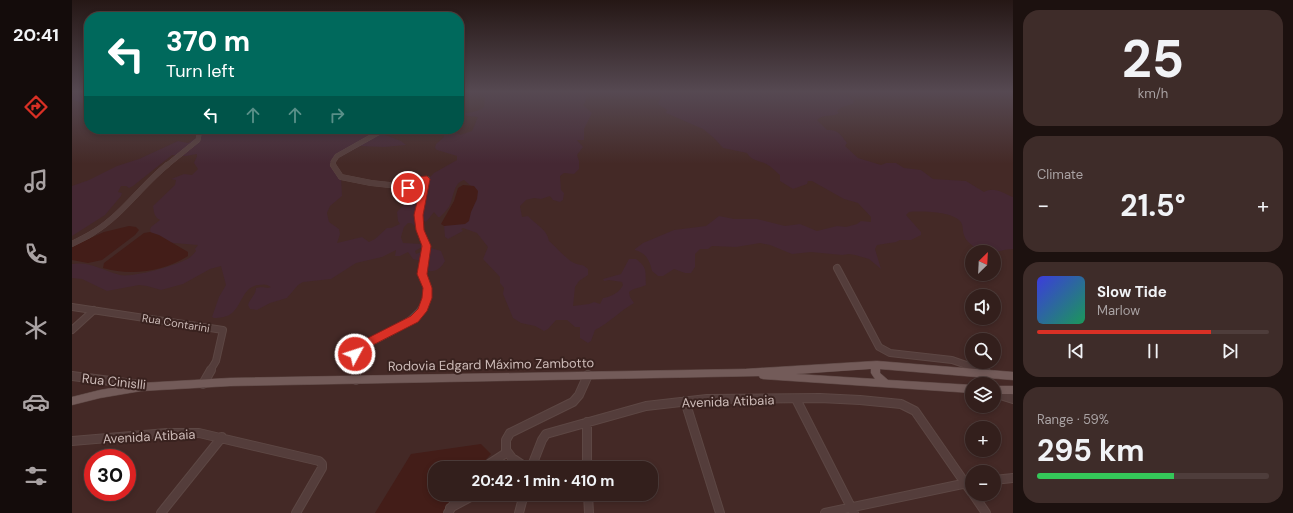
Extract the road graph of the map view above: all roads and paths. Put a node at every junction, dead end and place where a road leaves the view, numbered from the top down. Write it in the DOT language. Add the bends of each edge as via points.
graph roads {
  1 [pos="199,134"];
  2 [pos="376,134"];
  3 [pos="72,244"];
  4 [pos="837,268"];
  5 [pos="72,307"];
  6 [pos="94,310"];
  7 [pos="72,330"];
  8 [pos="877,365"];
  9 [pos="745,373"];
  10 [pos="991,374"];
  11 [pos="72,376"];
  12 [pos="588,376"];
  13 [pos="1013,376"];
  14 [pos="356,380"];
  15 [pos="886,383"];
  16 [pos="203,384"];
  17 [pos="157,386"];
  18 [pos="965,388"];
  19 [pos="1001,390"];
  20 [pos="1013,390"];
  21 [pos="1001,395"];
  22 [pos="796,399"];
  23 [pos="1013,399"];
  24 [pos="72,401"];
  25 [pos="685,401"];
  26 [pos="587,422"];
  27 [pos="222,437"];
  28 [pos="72,440"];
  29 [pos="506,453"];
  30 [pos="494,461"];
  31 [pos="517,461"];
  32 [pos="530,461"];
  33 [pos="588,461"];
  34 [pos="965,478"];
  35 [pos="1013,478"];
  36 [pos="1001,479"];
  37 [pos="965,483"];
  38 [pos="455,501"];
  39 [pos="464,501"];
  40 [pos="522,501"];
  41 [pos="588,501"];
  42 [pos="978,501"];
  43 [pos="449,510"];
  44 [pos="852,510"];
  45 [pos="161,513"];
  46 [pos="296,513"];
  47 [pos="519,513"];
  48 [pos="589,513"];
  49 [pos="720,513"];
  50 [pos="825,513"];
  51 [pos="986,513"];
  1 -- 3 [label="street" via="198,140 157,173 119,212 95,232"];
  2 -- 14 [label="street" via="337,156 333,165 341,177 389,186 408,188 418,179 427,179 418,215 426,246 422,274 428,292 422,311 414,319 358,349 355,354"];
  4 -- 10 [label="street" via="878,347 890,353 952,360"];
  5 -- 6 [label="street, Rua Contarini"];
  6 -- 7 [label="street"];
  6 -- 16 [label="street, Rua Contarini" via="222,330 216,361"];
  8 -- 9 [label="main road, Rodovia Edgard Máximo Zambotto"];
  8 -- 10 [label="main road, Rodovia Edgard Máximo Zambotto"];
  8 -- 15 [label="main road" via="875,373"];
  9 -- 12 [label="main road, Rodovia Edgard Máximo Zambotto"];
  9 -- 15 [label="main road, Rodovia Edgard Máximo Zambotto"];
  10 -- 13 [label="main road, Rodovia Edgard Máximo Zambotto"];
  11 -- 17 [label="street, Rua Cinislli"];
  12 -- 14 [label="main road, Rodovia Edgard Máximo Zambotto"];
  12 -- 29 [label="street" via="573,402 510,433 504,448"];
  14 -- 16 [label="main road, Rodovia Edgard Máximo Zambotto"];
  15 -- 18 [label="main road, Rodovia Edgard Máximo Zambotto"];
  16 -- 17 [label="main road, Rodovia Edgard Máximo Zambotto"];
  17 -- 24 [label="main road, Rodovia Edgard Máximo Zambotto" via="100,394"];
  19 -- 20 [label="main road"];
  21 -- 23 [label="street"];
  22 -- 25 [label="street, Avenida Atibaia"];
  22 -- 34 [label="street, Avenida Atibaia" via="897,403 913,409"];
  22 -- 44 [label="street"];
  25 -- 26 [label="street, Avenida Atibaia" via="640,408"];
  25 -- 49 [label="street"];
  26 -- 32 [label="street, Avenida Atibaia" via="546,434"];
  26 -- 33 [label="street"];
  27 -- 28 [label="street, Avenida Atibaia" via="192,433"];
  27 -- 45 [label="street"];
  27 -- 46 [label="street, Avenida Atibaia" via="319,461 322,464"];
  29 -- 30 [label="street"];
  29 -- 31 [label="street"];
  35 -- 36 [label="street"];
  37 -- 44 [label="street"];
  38 -- 43 [label="street"];
  39 -- 43 [label="street"];
  40 -- 47 [label="street"];
  41 -- 48 [label="street"];
  42 -- 51 [label="street"];
  44 -- 50 [label="street"];
}
